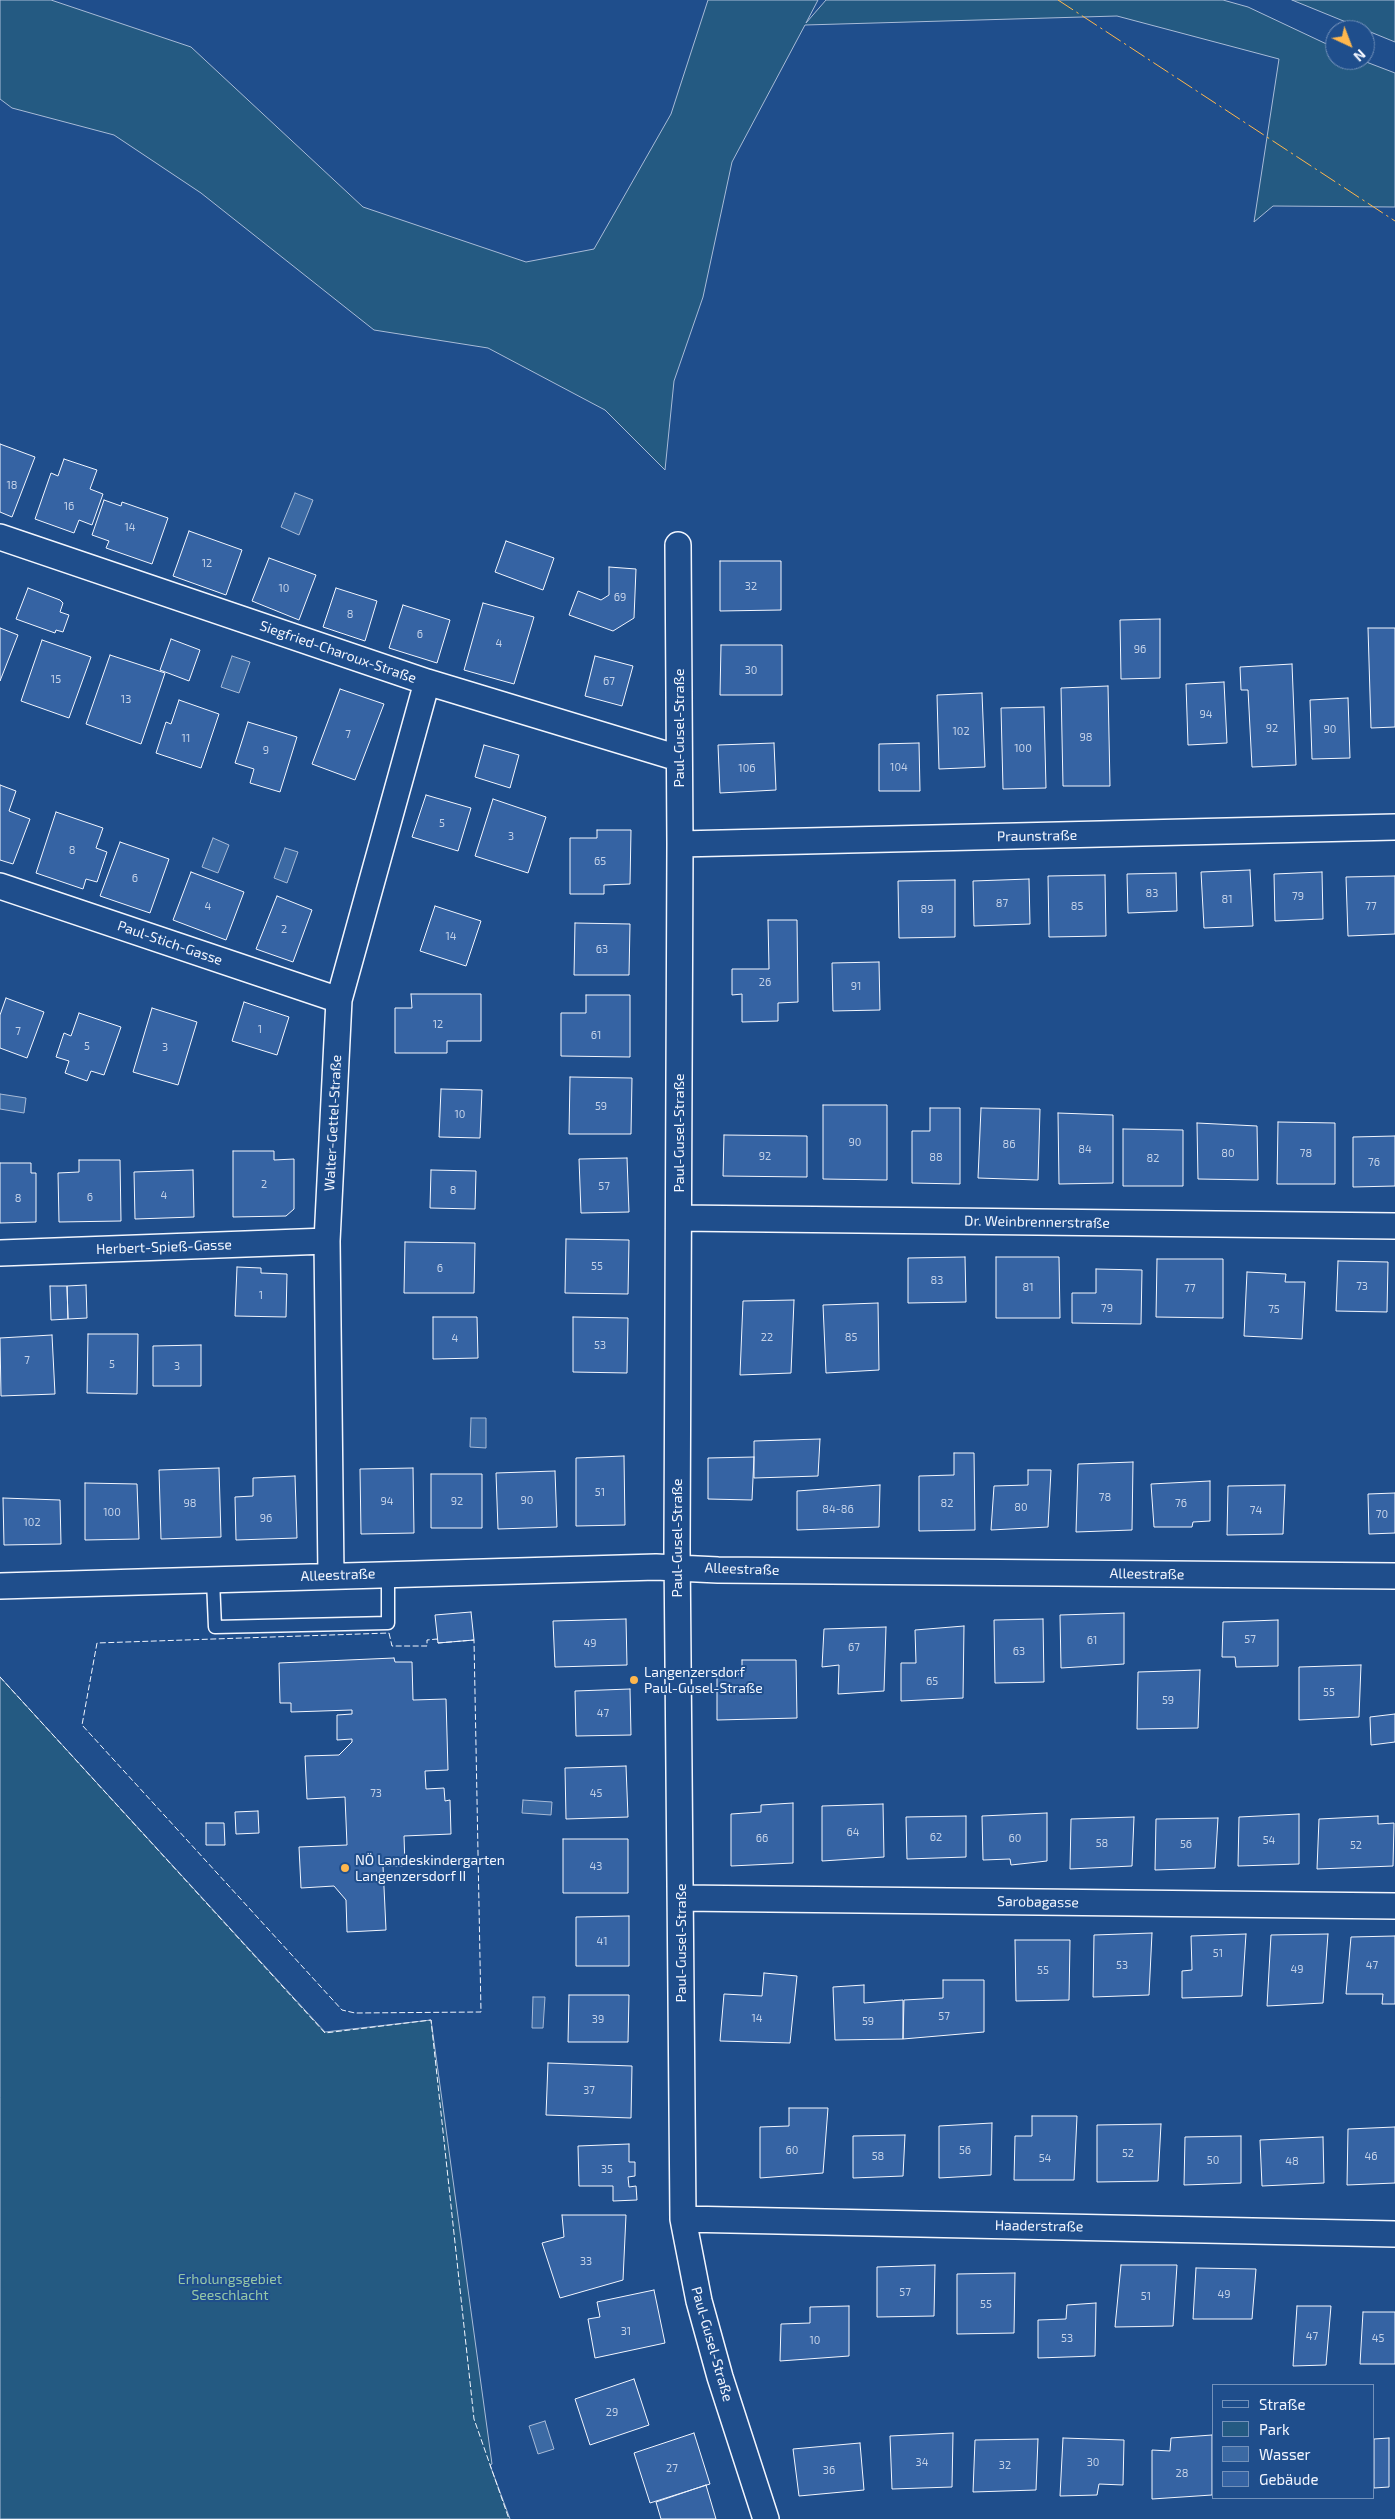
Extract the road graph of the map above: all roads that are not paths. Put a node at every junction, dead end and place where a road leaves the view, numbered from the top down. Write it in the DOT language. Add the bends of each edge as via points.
graph roads {
  1 [pos="0,538"];
  2 [pos="678,545"];
  3 [pos="427,682"];
  4 [pos="678,758"];
  5 [pos="1395,827"];
  6 [pos="680,844"];
  7 [pos="0,886"];
  8 [pos="339,1000"];
  9 [pos="679,1218"];
  10 [pos="1395,1226"];
  11 [pos="328,1241"];
  12 [pos="0,1253"];
  13 [pos="677,1567"];
  14 [pos="388,1574"];
  15 [pos="331,1576"];
  16 [pos="1395,1576"];
  17 [pos="213,1580"];
  18 [pos="0,1586"];
  19 [pos="681,1898"];
  20 [pos="1395,1906"];
  21 [pos="683,2219"];
  22 [pos="1395,2234"];
  23 [pos="766,2519"];
  1 -- 3 [label="street, Siegfried-Charoux-Straße"];
  2 -- 4 [label="street, Paul-Gusel-Straße"];
  3 -- 4 [label="street, Siegfried-Charoux-Straße"];
  3 -- 8 [label="street, Walter-Gettel-Straße"];
  4 -- 6 [label="street, Paul-Gusel-Straße"];
  5 -- 6 [label="street, Praunstraße"];
  6 -- 9 [label="street, Paul-Gusel-Straße"];
  7 -- 8 [label="street, Paul-Stich-Gasse"];
  8 -- 11 [label="street, Walter-Gettel-Straße"];
  9 -- 10 [label="street, Dr. Weinbrennerstraße"];
  9 -- 13 [label="street, Paul-Gusel-Straße"];
  11 -- 12 [label="street, Herbert-Spieß-Gasse"];
  11 -- 15 [label="street, Walter-Gettel-Straße"];
  13 -- 14 [label="street, Alleestraße"];
  13 -- 16 [label="street, Alleestraße"];
  13 -- 19 [label="street, Paul-Gusel-Straße"];
  14 -- 15 [label="street, Alleestraße"];
  14 -- 17 [label="lane" via="388,1623 214,1627"];
  15 -- 17 [label="street, Alleestraße"];
  17 -- 18 [label="street, Alleestraße"];
  19 -- 20 [label="street, Sarobagasse"];
  19 -- 21 [label="street, Paul-Gusel-Straße"];
  21 -- 22 [label="street, Haaderstraße"];
  21 -- 23 [label="street, Paul-Gusel-Straße" via="698,2301"];
}
